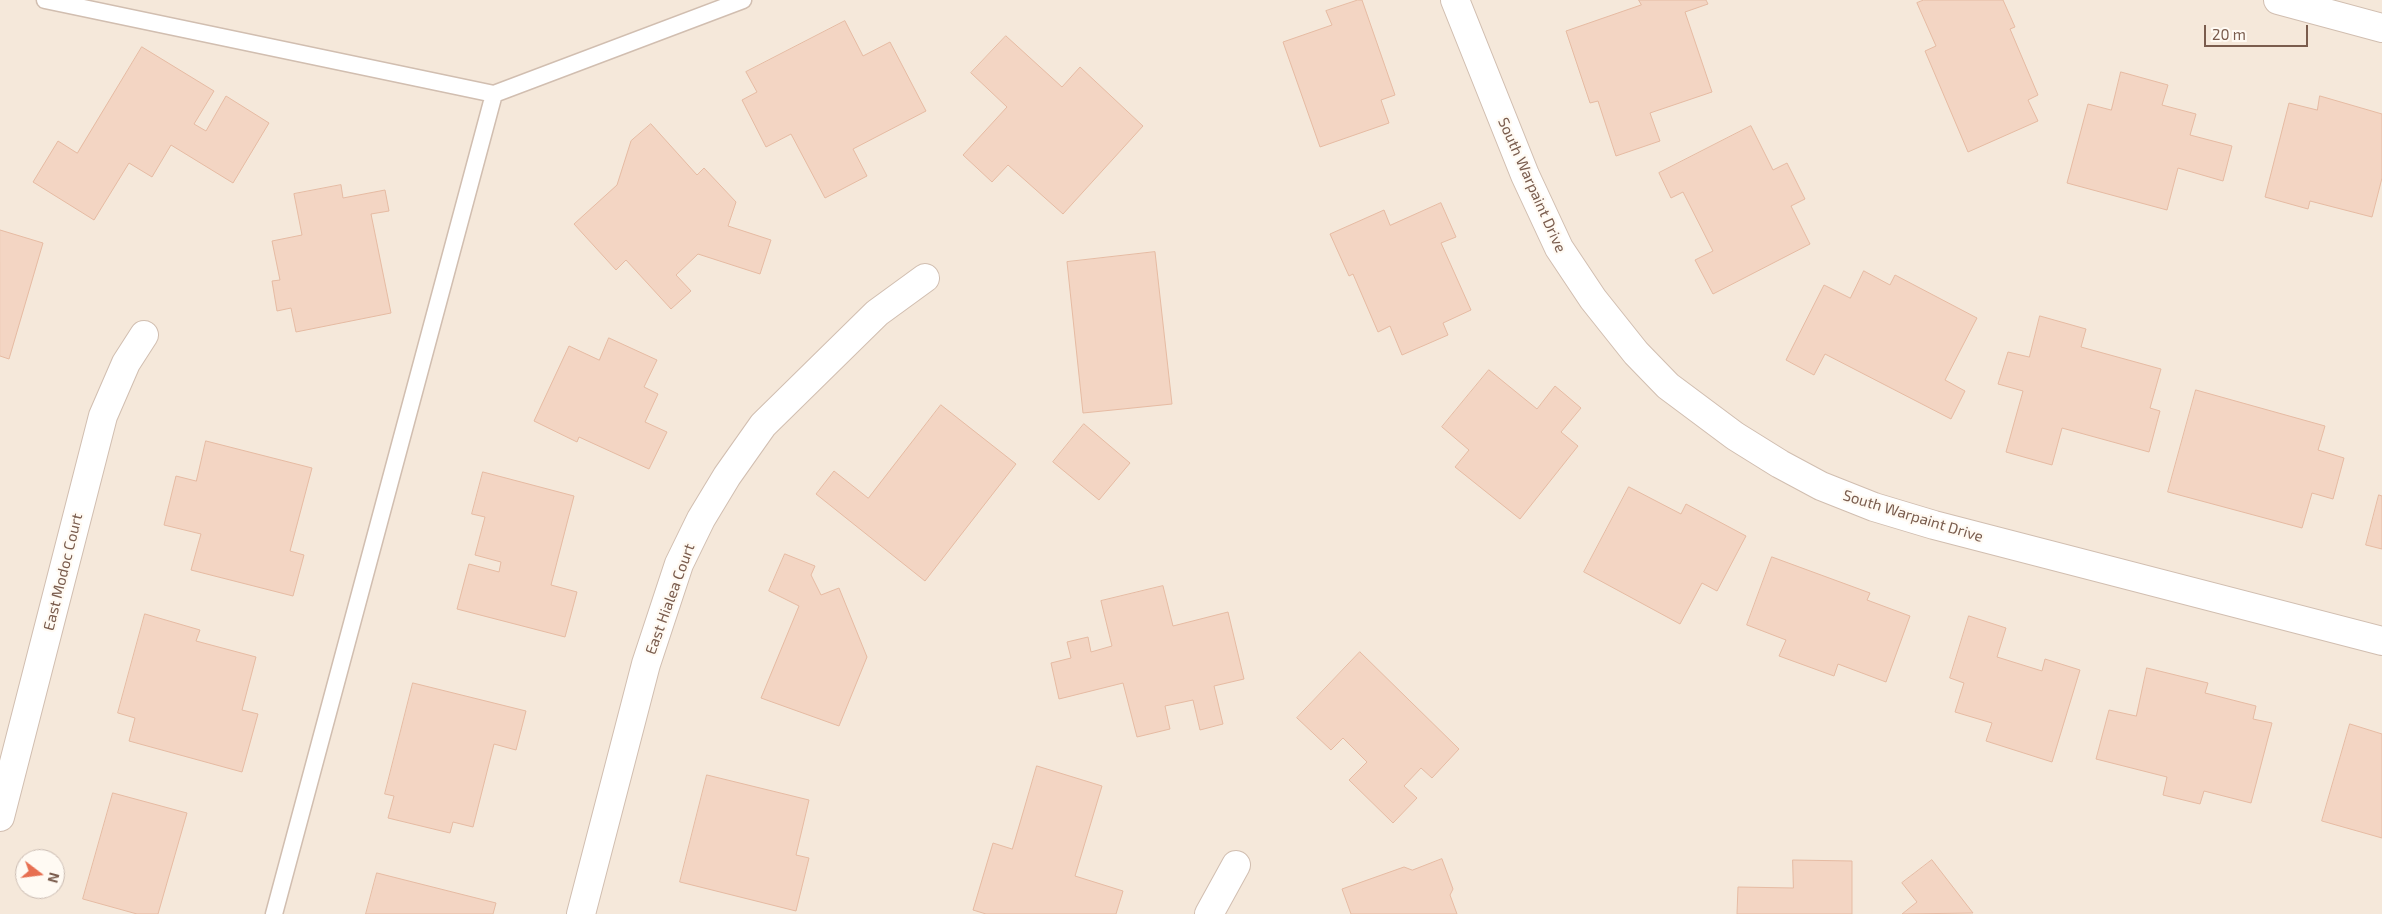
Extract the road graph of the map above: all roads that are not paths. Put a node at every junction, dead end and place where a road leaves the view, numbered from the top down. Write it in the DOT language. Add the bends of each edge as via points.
graph roads {
  1 [pos="45,0"];
  2 [pos="743,0"];
  3 [pos="1455,0"];
  4 [pos="2278,0"];
  5 [pos="2382,28"];
  6 [pos="494,94"];
  7 [pos="925,278"];
  8 [pos="144,335"];
  9 [pos="2382,641"];
  10 [pos="0,816"];
  11 [pos="1236,864"];
  12 [pos="274,914"];
  13 [pos="581,914"];
  14 [pos="1209,914"];
  1 -- 6 [label="lane"];
  2 -- 6 [label="lane"];
  3 -- 9 [label="street, South Warpaint Drive" via="1525,175 1559,248 1636,353 1668,386 1735,436 1821,486 1874,507"];
  4 -- 5 [label="street"];
  6 -- 12 [label="lane"];
  7 -- 13 [label="street, East Hialea Court" via="877,313 763,425 701,518 680,564 646,664"];
  8 -- 10 [label="street, East Modoc Court" via="126,363 103,416"];
  11 -- 14 [label="street"];
}
